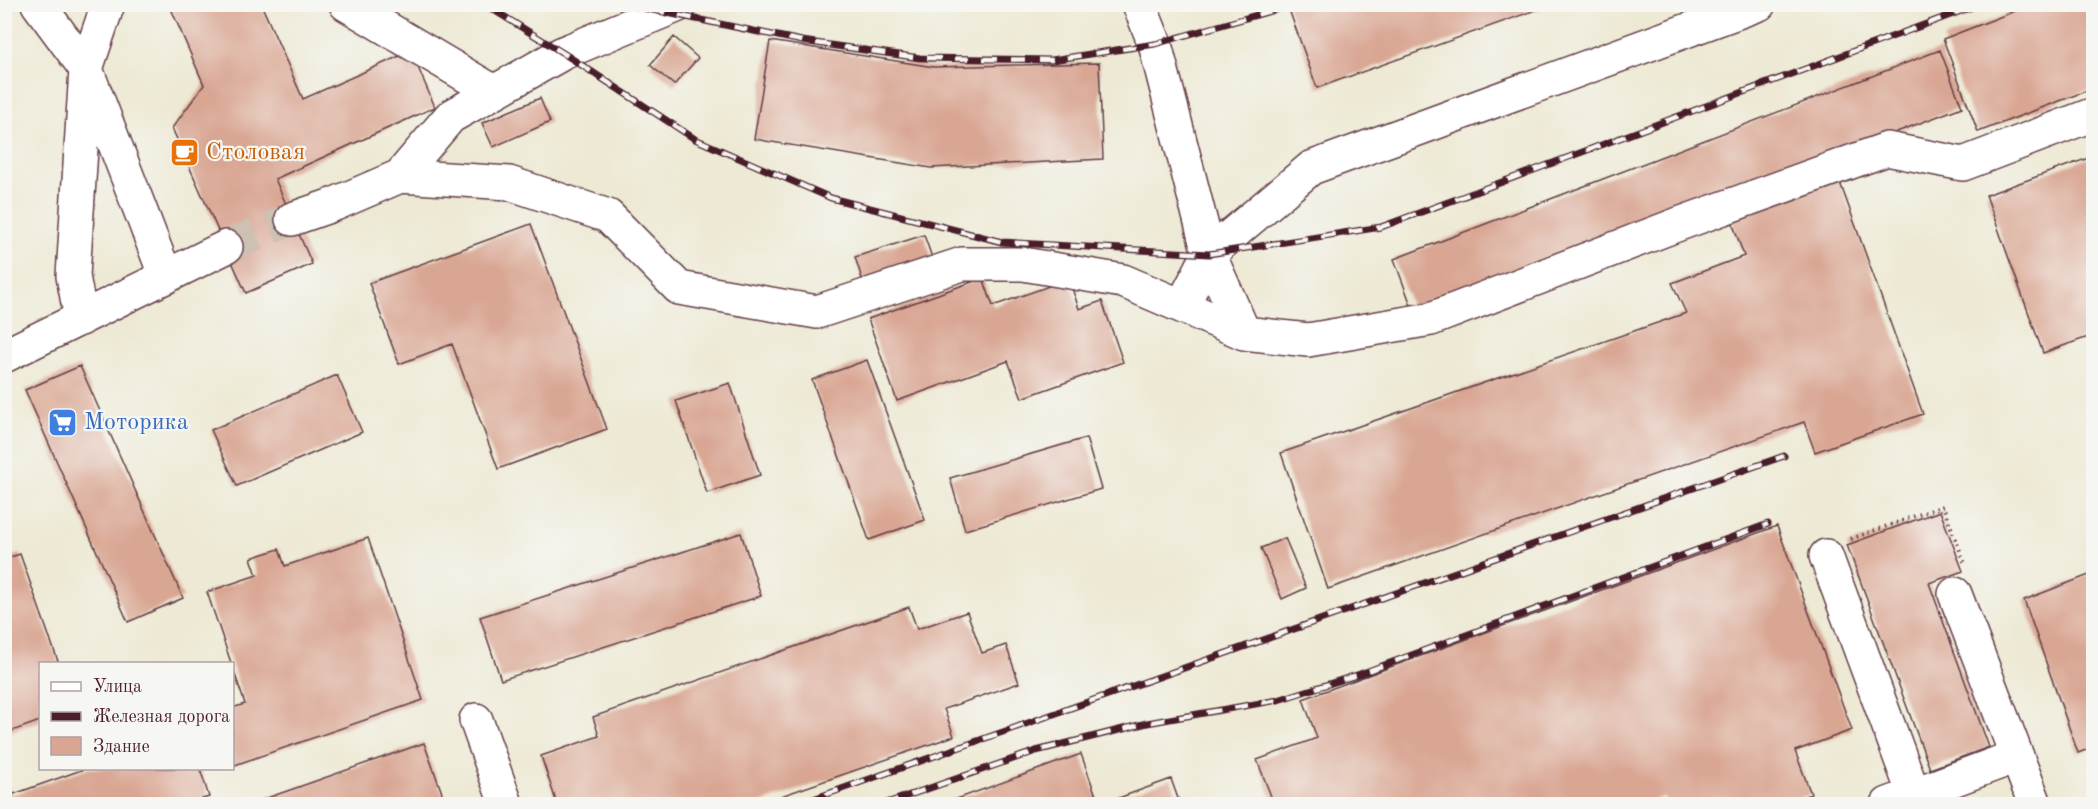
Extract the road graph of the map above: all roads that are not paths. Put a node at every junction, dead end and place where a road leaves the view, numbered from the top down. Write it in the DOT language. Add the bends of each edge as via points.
graph roads {
  1 [pos="38,4"];
  2 [pos="108,4"];
  3 [pos="346,4"];
  4 [pos="681,4"];
  5 [pos="1139,4"];
  6 [pos="1759,4"];
  7 [pos="86,69"];
  8 [pos="494,92"];
  9 [pos="2094,114"];
  10 [pos="400,176"];
  11 [pos="292,219"];
  12 [pos="225,247"];
  13 [pos="1209,254"];
  14 [pos="166,276"];
  15 [pos="1182,306"];
  16 [pos="81,319"];
  17 [pos="1244,333"];
  18 [pos="4,356"];
  19 [pos="1834,549"];
  20 [pos="1962,583"];
  21 [pos="476,720"];
  22 [pos="2017,756"];
  23 [pos="1901,800"];
  24 [pos="506,804"];
  25 [pos="2035,804"];
  1 -- 7 [label="street"];
  2 -- 7 [label="street"];
  3 -- 8 [label="street"];
  4 -- 8 [label="street" via="563,53"];
  5 -- 13 [label="street" via="1155,44"];
  6 -- 13 [label="street" via="1311,168"];
  7 -- 14 [label="street"];
  7 -- 16 [label="street" via="73,276"];
  8 -- 10 [label="street" via="450,117"];
  9 -- 17 [label="street" via="1963,164 1887,149 1431,319 1308,340"];
  10 -- 11 [label="street"];
  10 -- 15 [label="street" via="509,183 608,216 679,288 817,312 962,264 1023,264 1124,281"];
  12 -- 14 [label="street"];
  13 -- 15 [label="street"];
  13 -- 17 [label="street"];
  14 -- 16 [label="street"];
  15 -- 17 [label="street"];
  16 -- 18 [label="street"];
  19 -- 23 [label="street"];
  20 -- 22 [label="street"];
  21 -- 24 [label="street"];
  22 -- 23 [label="street"];
  22 -- 25 [label="street"];
}
